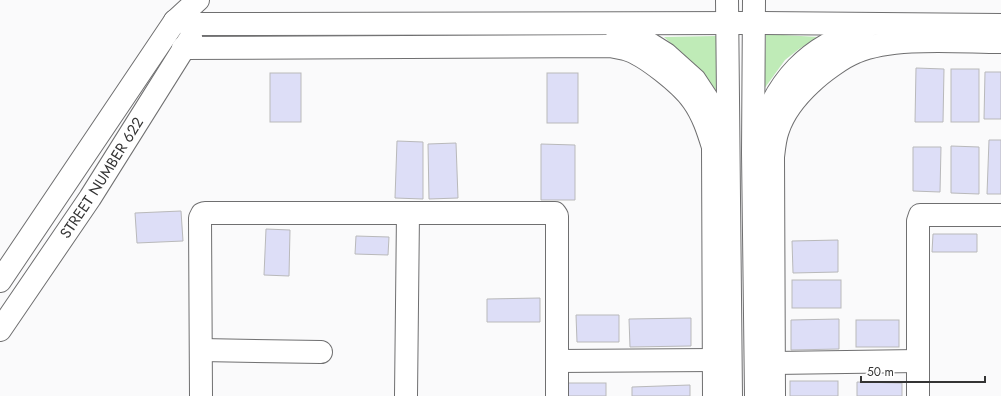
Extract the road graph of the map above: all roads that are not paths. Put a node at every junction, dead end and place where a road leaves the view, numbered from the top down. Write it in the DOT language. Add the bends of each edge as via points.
graph roads {
  1 [pos="198,0"];
  2 [pos="727,0"];
  3 [pos="754,0"];
  4 [pos="175,22"];
  5 [pos="726,23"];
  6 [pos="754,23"];
  7 [pos="199,24"];
  8 [pos="599,24"];
  9 [pos="882,25"];
  10 [pos="1001,25"];
  11 [pos="1001,42"];
  12 [pos="183,48"];
  13 [pos="728,130"];
  14 [pos="753,153"];
  15 [pos="408,213"];
  16 [pos="1001,215"];
  17 [pos="0,281"];
  18 [pos="0,330"];
  19 [pos="201,350"];
  20 [pos="321,352"];
  21 [pos="714,360"];
  22 [pos="557,361"];
  23 [pos="918,361"];
  24 [pos="774,363"];
  25 [pos="201,396"];
  26 [pos="406,396"];
  27 [pos="557,396"];
  28 [pos="714,396"];
  29 [pos="731,396"];
  30 [pos="756,396"];
  31 [pos="774,396"];
  32 [pos="918,396"];
  1 -- 4 [label="street"];
  2 -- 5 [label="street"];
  3 -- 6 [label="street"];
  4 -- 7 [label="street"];
  4 -- 17 [label="street"];
  5 -- 6 [label="street"];
  5 -- 8 [label="street"];
  5 -- 13 [label="street"];
  6 -- 9 [label="street"];
  6 -- 14 [label="street"];
  7 -- 8 [label="street"];
  7 -- 12 [label="street, STREET NUMBER 622"];
  8 -- 13 [label="street" via="639,37 666,54 695,80"];
  9 -- 10 [label="street"];
  9 -- 14 [label="street" via="847,34 819,49 793,72 775,96 764,117"];
  11 -- 24 [label="street" via="914,41 880,45 856,52 820,74 803,90 787,111 777,131 773,157"];
  12 -- 18 [label="street, STREET NUMBER 622" via="90,198"];
  12 -- 21 [label="street" via="610,46 626,49 638,55 665,73 693,101 706,125 713,147"];
  13 -- 29 [label="street"];
  14 -- 30 [label="street"];
  15 -- 19 [label="street" via="202,214"];
  15 -- 22 [label="street" via="557,214"];
  15 -- 26 [label="street"];
  16 -- 23 [label="street" via="920,215"];
  19 -- 20 [label="street"];
  19 -- 25 [label="street"];
  21 -- 22 [label="street"];
  21 -- 28 [label="street"];
  22 -- 27 [label="street"];
  23 -- 24 [label="street"];
  23 -- 32 [label="street"];
  24 -- 31 [label="street"];
}
